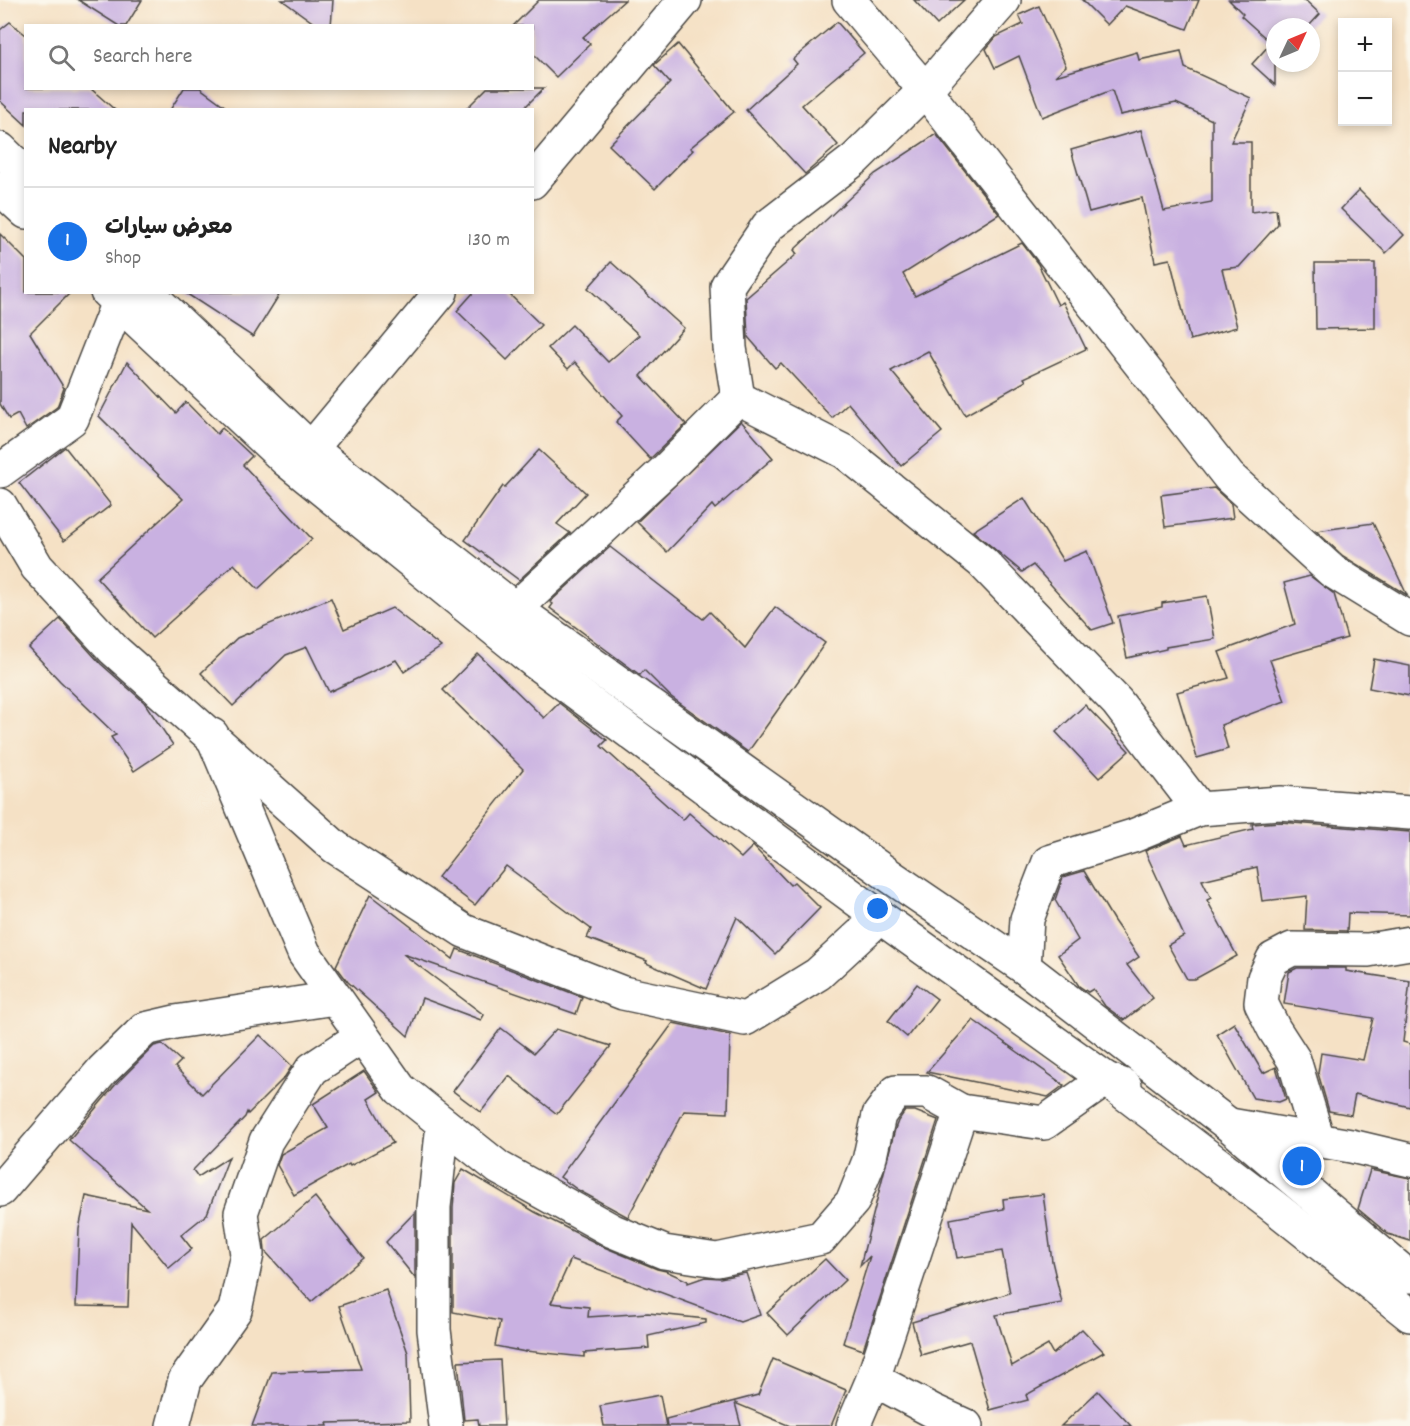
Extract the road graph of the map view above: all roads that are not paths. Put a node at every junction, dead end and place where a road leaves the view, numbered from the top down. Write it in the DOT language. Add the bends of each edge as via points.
graph roads {
  1 [pos="685,0"];
  2 [pos="849,0"];
  3 [pos="1004,0"];
  4 [pos="925,90"];
  5 [pos="0,149"];
  6 [pos="24,172"];
  7 [pos="534,180"];
  8 [pos="0,188"];
  9 [pos="24,211"];
  10 [pos="439,294"];
  11 [pos="123,295"];
  12 [pos="738,398"];
  13 [pos="311,449"];
  14 [pos="0,471"];
  15 [pos="0,505"];
  16 [pos="515,609"];
  17 [pos="1410,619"];
  18 [pos="212,735"];
  19 [pos="1199,809"];
  20 [pos="1410,813"];
  21 [pos="880,917"];
  22 [pos="1410,944"];
  23 [pos="1024,967"];
  24 [pos="335,998"];
  25 [pos="362,1036"];
  26 [pos="1106,1079"];
  27 [pos="960,1111"];
  28 [pos="443,1124"];
  29 [pos="1229,1125"];
  30 [pos="1318,1140"];
  31 [pos="1410,1160"];
  32 [pos="0,1190"];
  33 [pos="1410,1276"];
  34 [pos="1410,1316"];
  35 [pos="873,1379"];
  36 [pos="173,1426"];
  37 [pos="446,1426"];
  38 [pos="853,1426"];
  39 [pos="966,1426"];
  1 -- 7 [label="street"];
  2 -- 4 [label="street"];
  3 -- 4 [label="street"];
  4 -- 12 [label="street" via="855,159 768,226 727,285 730,348"];
  4 -- 17 [label="street" via="1229,477 1332,571"];
  5 -- 6 [label="street"];
  8 -- 9 [label="street"];
  10 -- 13 [label="street"];
  11 -- 13 [label="street"];
  11 -- 14 [label="street" via="72,419"];
  11 -- 21 [label="street" via="286,460 535,662"];
  12 -- 16 [label="street"];
  12 -- 19 [label="street" via="845,452 982,562 1117,702"];
  13 -- 16 [label="street"];
  15 -- 18 [label="street" via="37,567 114,650"];
  16 -- 23 [label="street"];
  18 -- 21 [label="street" via="335,847 464,931 623,993 746,1019 818,974"];
  18 -- 24 [label="street" via="304,954"];
  19 -- 20 [label="street" via="1280,803"];
  19 -- 23 [label="street" via="1133,836 1049,862 1027,920"];
  21 -- 26 [label="street"];
  22 -- 30 [label="street" via="1368,950 1292,949 1273,959 1264,978 1261,1003 1294,1060"];
  23 -- 29 [label="street"];
  24 -- 25 [label="street"];
  24 -- 32 [label="street" via="145,1029 103,1070"];
  25 -- 28 [label="street" via="399,1089"];
  25 -- 36 [label="street" via="312,1069 266,1141 241,1213 247,1254 235,1310 185,1380"];
  26 -- 27 [label="street" via="1044,1123"];
  26 -- 29 [label="street"];
  26 -- 34 [label="street"];
  27 -- 28 [label="street" via="927,1092 896,1092 879,1115 869,1161 853,1201 821,1238 717,1260 664,1252 612,1231 499,1168"];
  27 -- 35 [label="street"];
  28 -- 37 [label="street" via="434,1207 434,1330"];
  29 -- 30 [label="street"];
  29 -- 33 [label="street"];
  30 -- 31 [label="street"];
  35 -- 38 [label="street"];
  35 -- 39 [label="street"];
}
